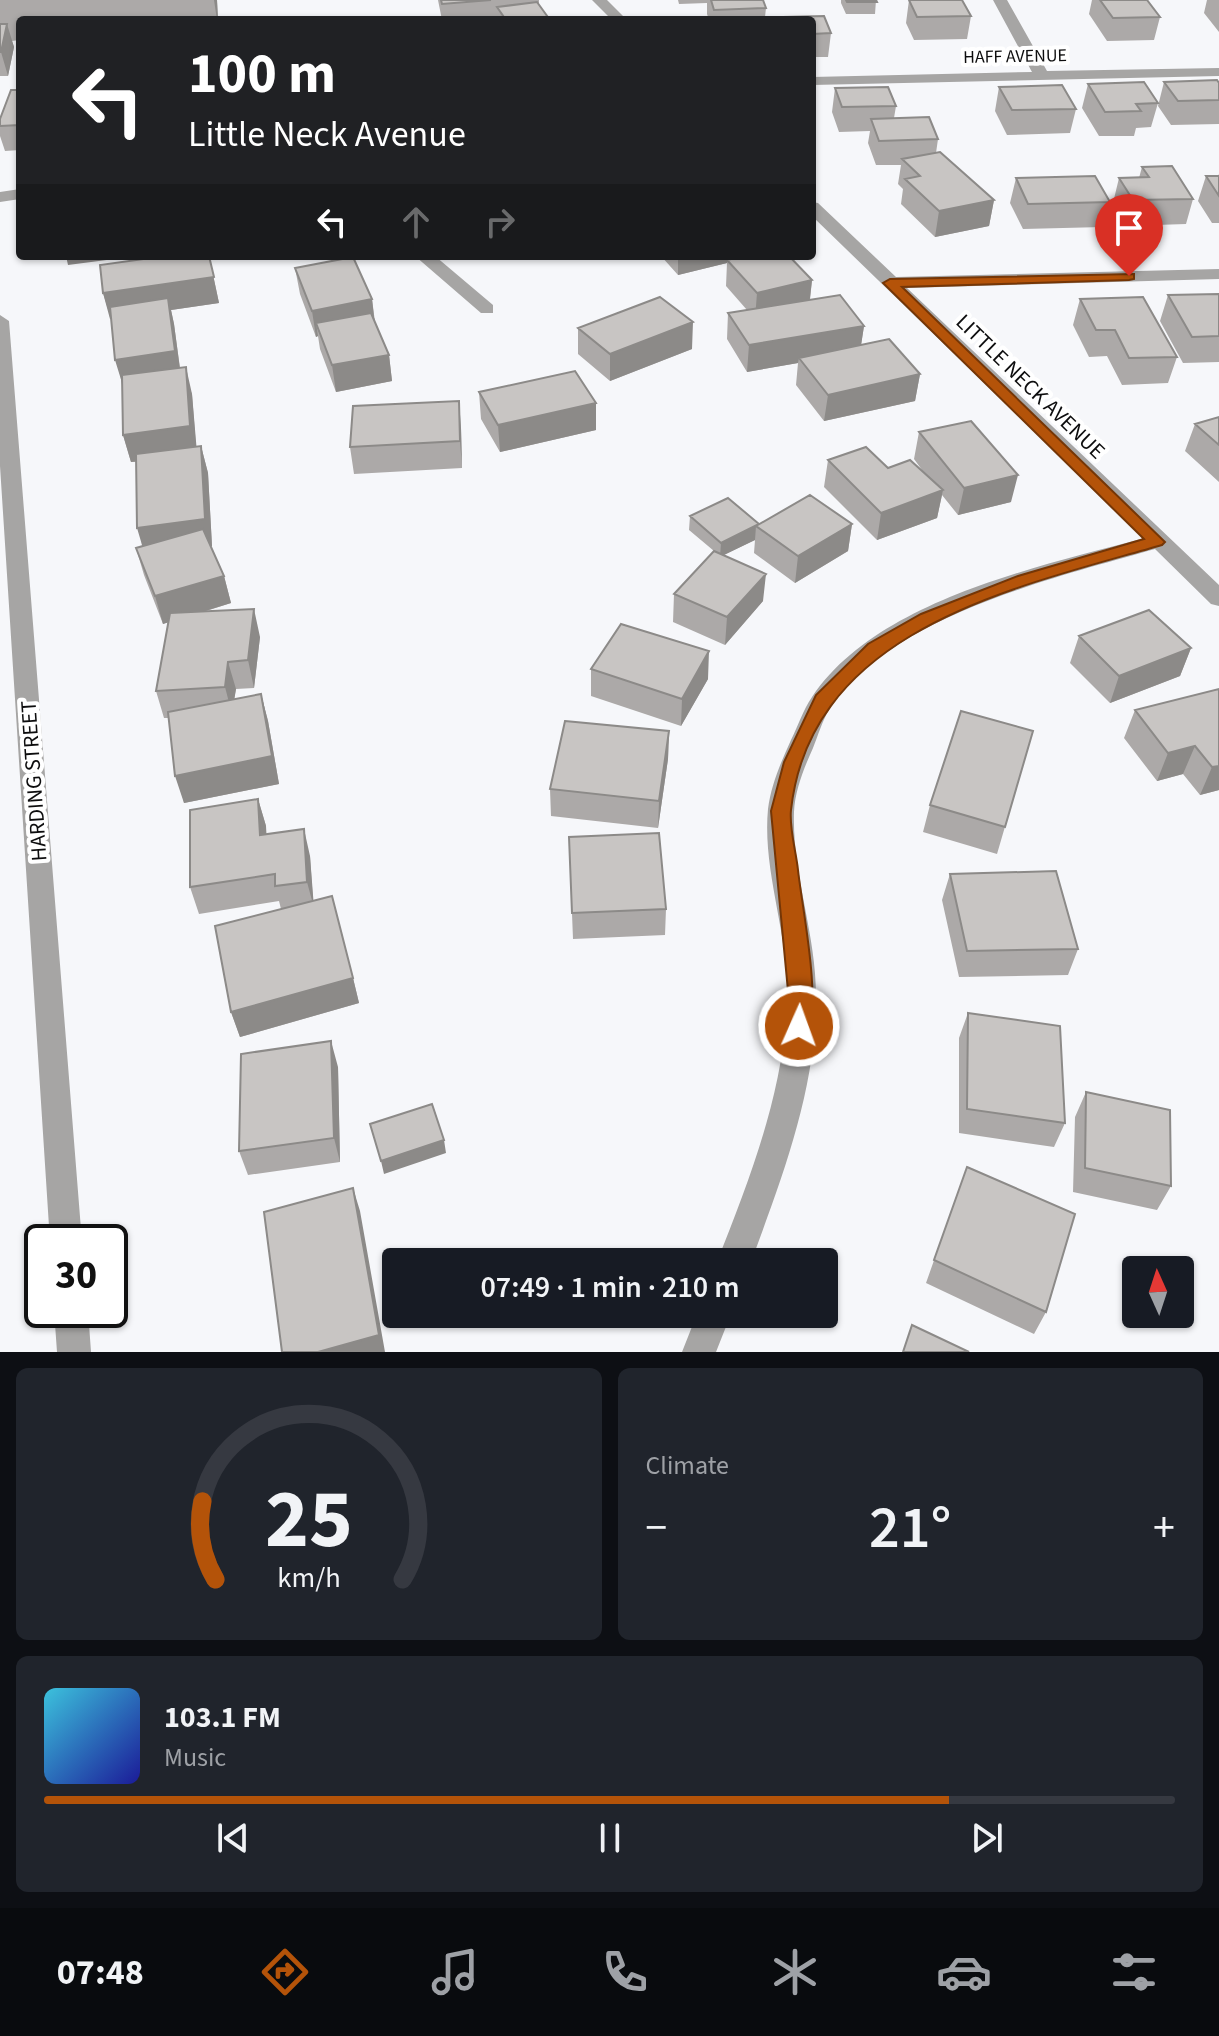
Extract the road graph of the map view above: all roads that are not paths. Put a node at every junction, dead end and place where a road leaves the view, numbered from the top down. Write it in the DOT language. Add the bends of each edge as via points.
graph roads {
  1 [pos="599,0"];
  2 [pos="1000,0"];
  3 [pos="616,16"];
  4 [pos="1219,72"];
  5 [pos="1042,76"];
  6 [pos="816,81"];
  7 [pos="816,211"];
  8 [pos="429,260"];
  9 [pos="1219,274"];
  10 [pos="890,283"];
  11 [pos="487,309"];
  12 [pos="0,321"];
  13 [pos="1156,542"];
  14 [pos="1219,598"];
  15 [pos="65,1224"];
  16 [pos="739,1248"];
  17 [pos="72,1328"];
  18 [pos="708,1328"];
  19 [pos="74,1352"];
  20 [pos="699,1352"];
  1 -- 3 [label="street"];
  2 -- 5 [label="street"];
  4 -- 5 [label="street, HAFF AVENUE"];
  5 -- 6 [label="street, HAFF AVENUE"];
  7 -- 10 [label="street, LITTLE NECK AVENUE"];
  8 -- 11 [label="street"];
  9 -- 10 [label="street"];
  10 -- 13 [label="street, LITTLE NECK AVENUE"];
  12 -- 15 [label="street, HARDING STREET"];
  13 -- 14 [label="street, LITTLE NECK AVENUE"];
  13 -- 16 [label="street" via="1024,580 927,618 875,648 823,700 794,762 781,811 802,997 794,1084 775,1155"];
  17 -- 19 [label="street"];
  18 -- 20 [label="street"];
}
